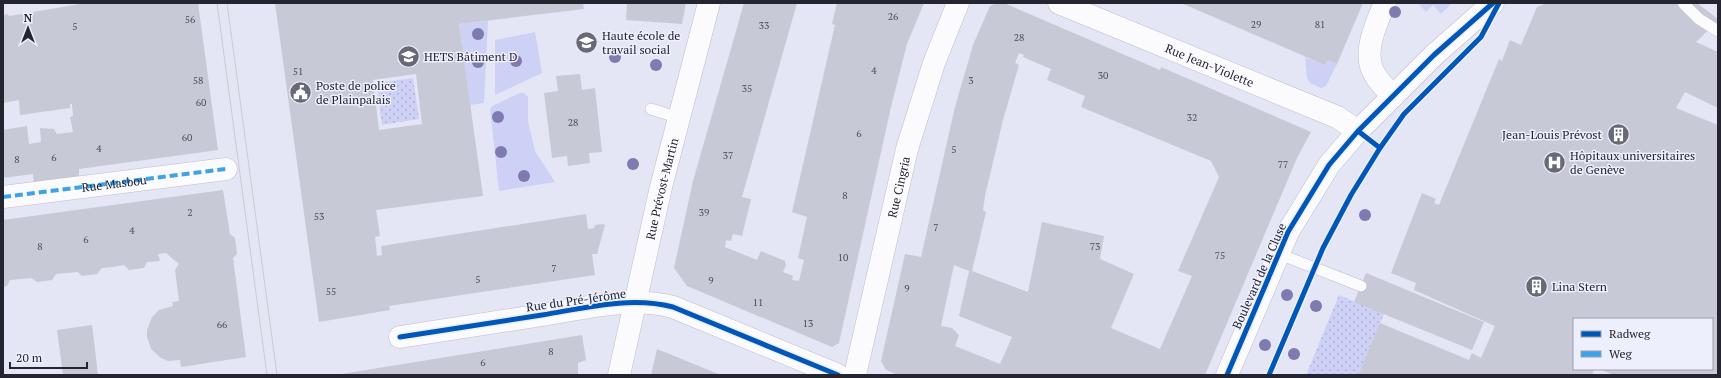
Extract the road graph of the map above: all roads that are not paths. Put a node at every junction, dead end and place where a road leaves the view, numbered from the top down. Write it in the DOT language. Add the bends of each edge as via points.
graph roads {
  1 [pos="709,3"];
  2 [pos="958,3"];
  3 [pos="1059,3"];
  4 [pos="1385,3"];
  5 [pos="1493,3"];
  6 [pos="1683,3"];
  7 [pos="1718,31"];
  8 [pos="1392,96"];
  9 [pos="651,108"];
  10 [pos="679,118"];
  11 [pos="1358,131"];
  12 [pos="226,169"];
  13 [pos="3,197"];
  14 [pos="1278,254"];
  15 [pos="1361,286"];
  16 [pos="634,302"];
  17 [pos="400,337"];
  18 [pos="619,375"];
  19 [pos="838,375"];
  20 [pos="855,375"];
  21 [pos="1227,375"];
  1 -- 10 [label="street, Rue Prévost-Martin"];
  2 -- 20 [label="street, Rue Cingria" via="934,63 907,150"];
  3 -- 11 [label="street, Rue Jean-Violette" via="1337,118"];
  4 -- 8 [label="street" via="1374,28 1370,48 1372,68 1378,80"];
  5 -- 8 [label="street, Boulevard de la Cluse"];
  6 -- 7 [label="lane" via="1699,19"];
  8 -- 11 [label="street, Boulevard de la Cluse"];
  9 -- 10 [label="lane"];
  10 -- 16 [label="street, Rue Prévost-Martin"];
  11 -- 14 [label="street, Boulevard de la Cluse" via="1319,179"];
  12 -- 13 [label="street, Rue Masbou"];
  14 -- 15 [label="lane"];
  14 -- 21 [label="street, Boulevard de la Cluse"];
  16 -- 17 [label="street, Rue du Pré-Jérôme"];
  16 -- 18 [label="street, Rue Prévost-Martin"];
  16 -- 19 [label="street, Rue du Pré-Jérôme" via="673,307"];
}
